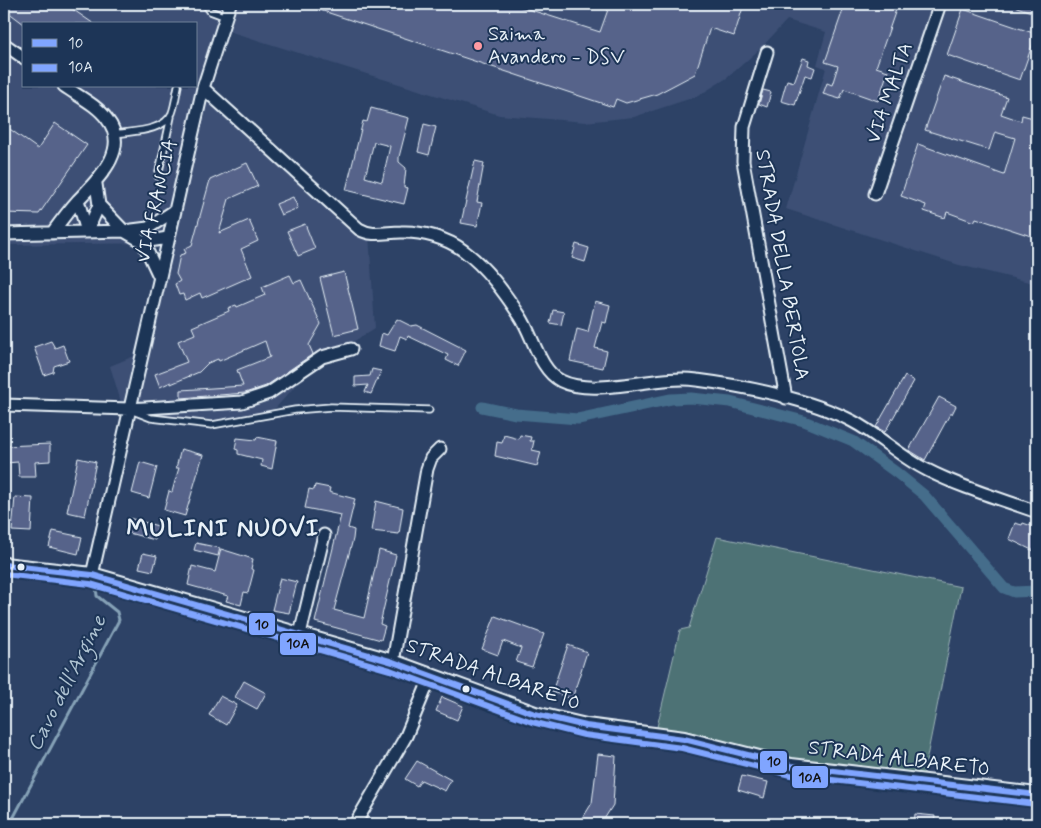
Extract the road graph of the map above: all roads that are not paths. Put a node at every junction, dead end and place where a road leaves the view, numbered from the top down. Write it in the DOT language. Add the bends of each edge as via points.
graph roads {
  1 [pos="205,4"];
  2 [pos="230,4"];
  3 [pos="940,4"];
  4 [pos="226,16"];
  5 [pos="4,44"];
  6 [pos="767,52"];
  7 [pos="22,57"];
  8 [pos="67,88"];
  9 [pos="178,88"];
  10 [pos="203,88"];
  11 [pos="172,112"];
  12 [pos="115,134"];
  13 [pos="158,176"];
  14 [pos="96,184"];
  15 [pos="875,194"];
  16 [pos="78,200"];
  17 [pos="99,205"];
  18 [pos="174,211"];
  19 [pos="148,228"];
  20 [pos="124,231"];
  21 [pos="88,232"];
  22 [pos="52,233"];
  23 [pos="4,234"];
  24 [pos="168,238"];
  25 [pos="143,242"];
  26 [pos="159,276"];
  27 [pos="351,349"];
  28 [pos="786,398"];
  29 [pos="4,404"];
  30 [pos="129,409"];
  31 [pos="429,410"];
  32 [pos="440,449"];
  33 [pos="1037,512"];
  34 [pos="324,535"];
  35 [pos="4,565"];
  36 [pos="92,575"];
  37 [pos="300,634"];
  38 [pos="393,662"];
  39 [pos="431,676"];
  40 [pos="1037,795"];
  41 [pos="355,824"];
  1 -- 4 [label="lane" via="210,11"];
  2 -- 4 [label="street, VIA FRANCIA"];
  3 -- 15 [label="street, VIA MALTA"];
  4 -- 10 [label="street, VIA FRANCIA"];
  5 -- 7 [label="street"];
  6 -- 28 [label="street, STRADA DELLA BERTOLA" via="744,127 743,161"];
  8 -- 12 [label="street" via="101,112"];
  9 -- 11 [label="lane"];
  10 -- 18 [label="street, VIA FRANCIA"];
  10 -- 28 [label="street" via="359,230 370,234 420,234 452,244 471,256 500,287 521,317 548,369 561,381 595,387 687,378"];
  11 -- 12 [label="lane" via="160,125"];
  11 -- 13 [label="lane"];
  12 -- 14 [label="street" via="112,158"];
  14 -- 16 [label="street"];
  14 -- 17 [label="street"];
  16 -- 21 [label="street"];
  16 -- 22 [label="street"];
  17 -- 20 [label="street"];
  17 -- 21 [label="street"];
  18 -- 19 [label="street"];
  18 -- 24 [label="street, VIA FRANCIA"];
  19 -- 20 [label="street"];
  19 -- 24 [label="street"];
  20 -- 21 [label="street"];
  20 -- 25 [label="street"];
  21 -- 22 [label="street"];
  22 -- 23 [label="street"];
  24 -- 25 [label="street"];
  24 -- 26 [label="street, VIA FRANCIA"];
  25 -- 26 [label="street"];
  26 -- 30 [label="street, VIA FRANCIA"];
  27 -- 30 [label="street" via="322,357 269,393 252,399"];
  28 -- 33 [label="street" via="815,405 853,421 930,472"];
  29 -- 30 [label="street"];
  30 -- 31 [label="lane" via="140,416 212,425 331,406"];
  30 -- 36 [label="street, VIA FRANCIA"];
  32 -- 38 [label="street" via="430,458 427,468"];
  34 -- 37 [label="street"];
  35 -- 36 [label="street, STRADA ALBARETO"];
  36 -- 37 [label="street, STRADA ALBARETO"];
  37 -- 38 [label="street, STRADA ALBARETO"];
  38 -- 39 [label="street, STRADA ALBARETO"];
  39 -- 40 [label="street, STRADA ALBARETO" via="535,714 586,726 684,739 791,766"];
  39 -- 41 [label="street" via="406,736"];
}
